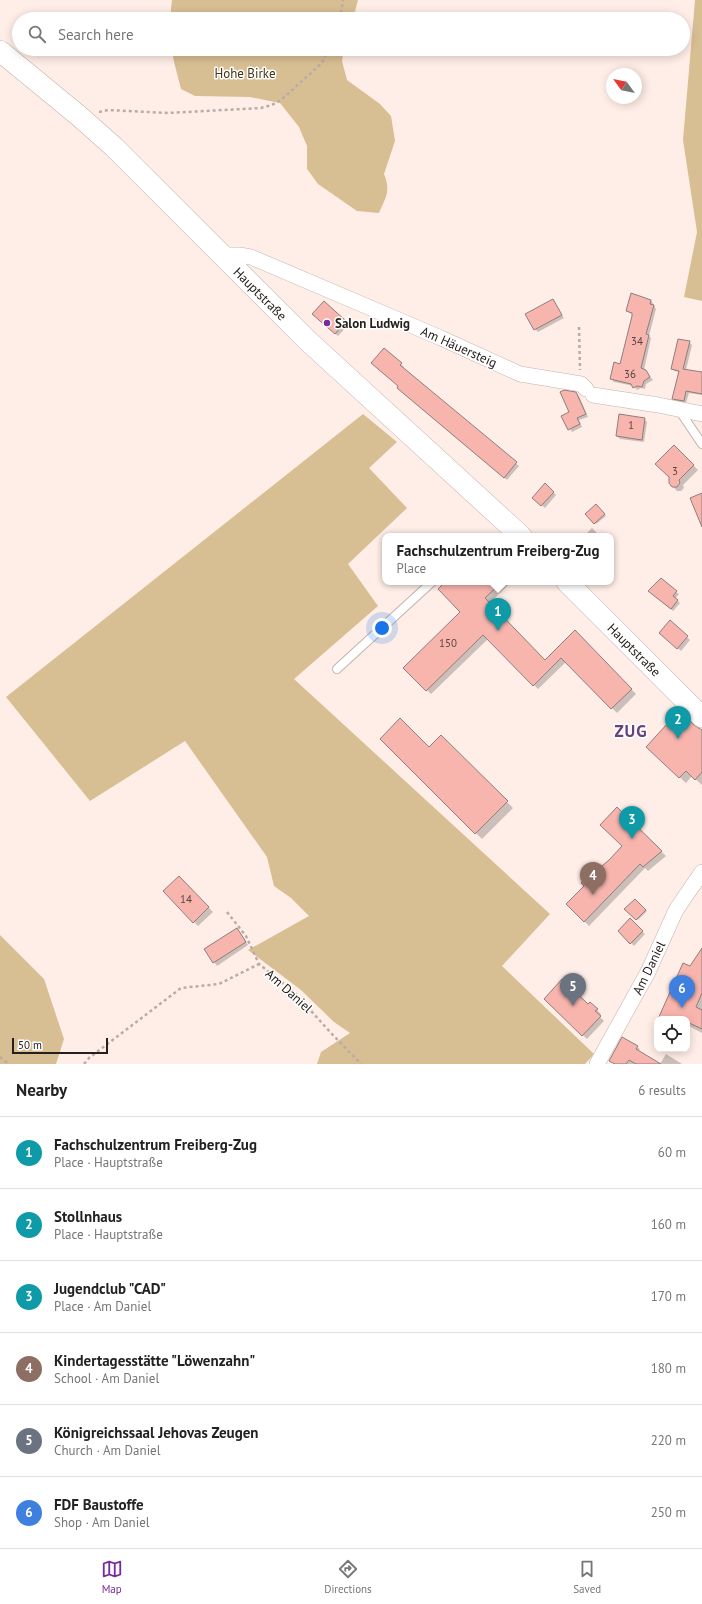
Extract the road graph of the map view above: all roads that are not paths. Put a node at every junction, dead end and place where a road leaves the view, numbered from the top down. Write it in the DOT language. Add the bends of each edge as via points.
graph roads {
  1 [pos="0,51"];
  2 [pos="221,255"];
  3 [pos="678,409"];
  4 [pos="702,414"];
  5 [pos="702,444"];
  6 [pos="514,533"];
  7 [pos="429,585"];
  8 [pos="570,585"];
  9 [pos="337,669"];
  10 [pos="694,705"];
  11 [pos="702,872"];
  12 [pos="597,1064"];
  1 -- 2 [label="street, Hauptstraße" via="114,148"];
  2 -- 3 [label="street, Am Häuersteig" via="251,257 520,374"];
  2 -- 6 [label="street, Hauptstraße" via="307,340"];
  3 -- 4 [label="street, Am Häuersteig"];
  3 -- 5 [label="lane"];
  7 -- 9 [label="lane"];
  8 -- 10 [label="street, Hauptstraße"];
  11 -- 12 [label="street, Am Daniel" via="676,910 648,972"];
}
